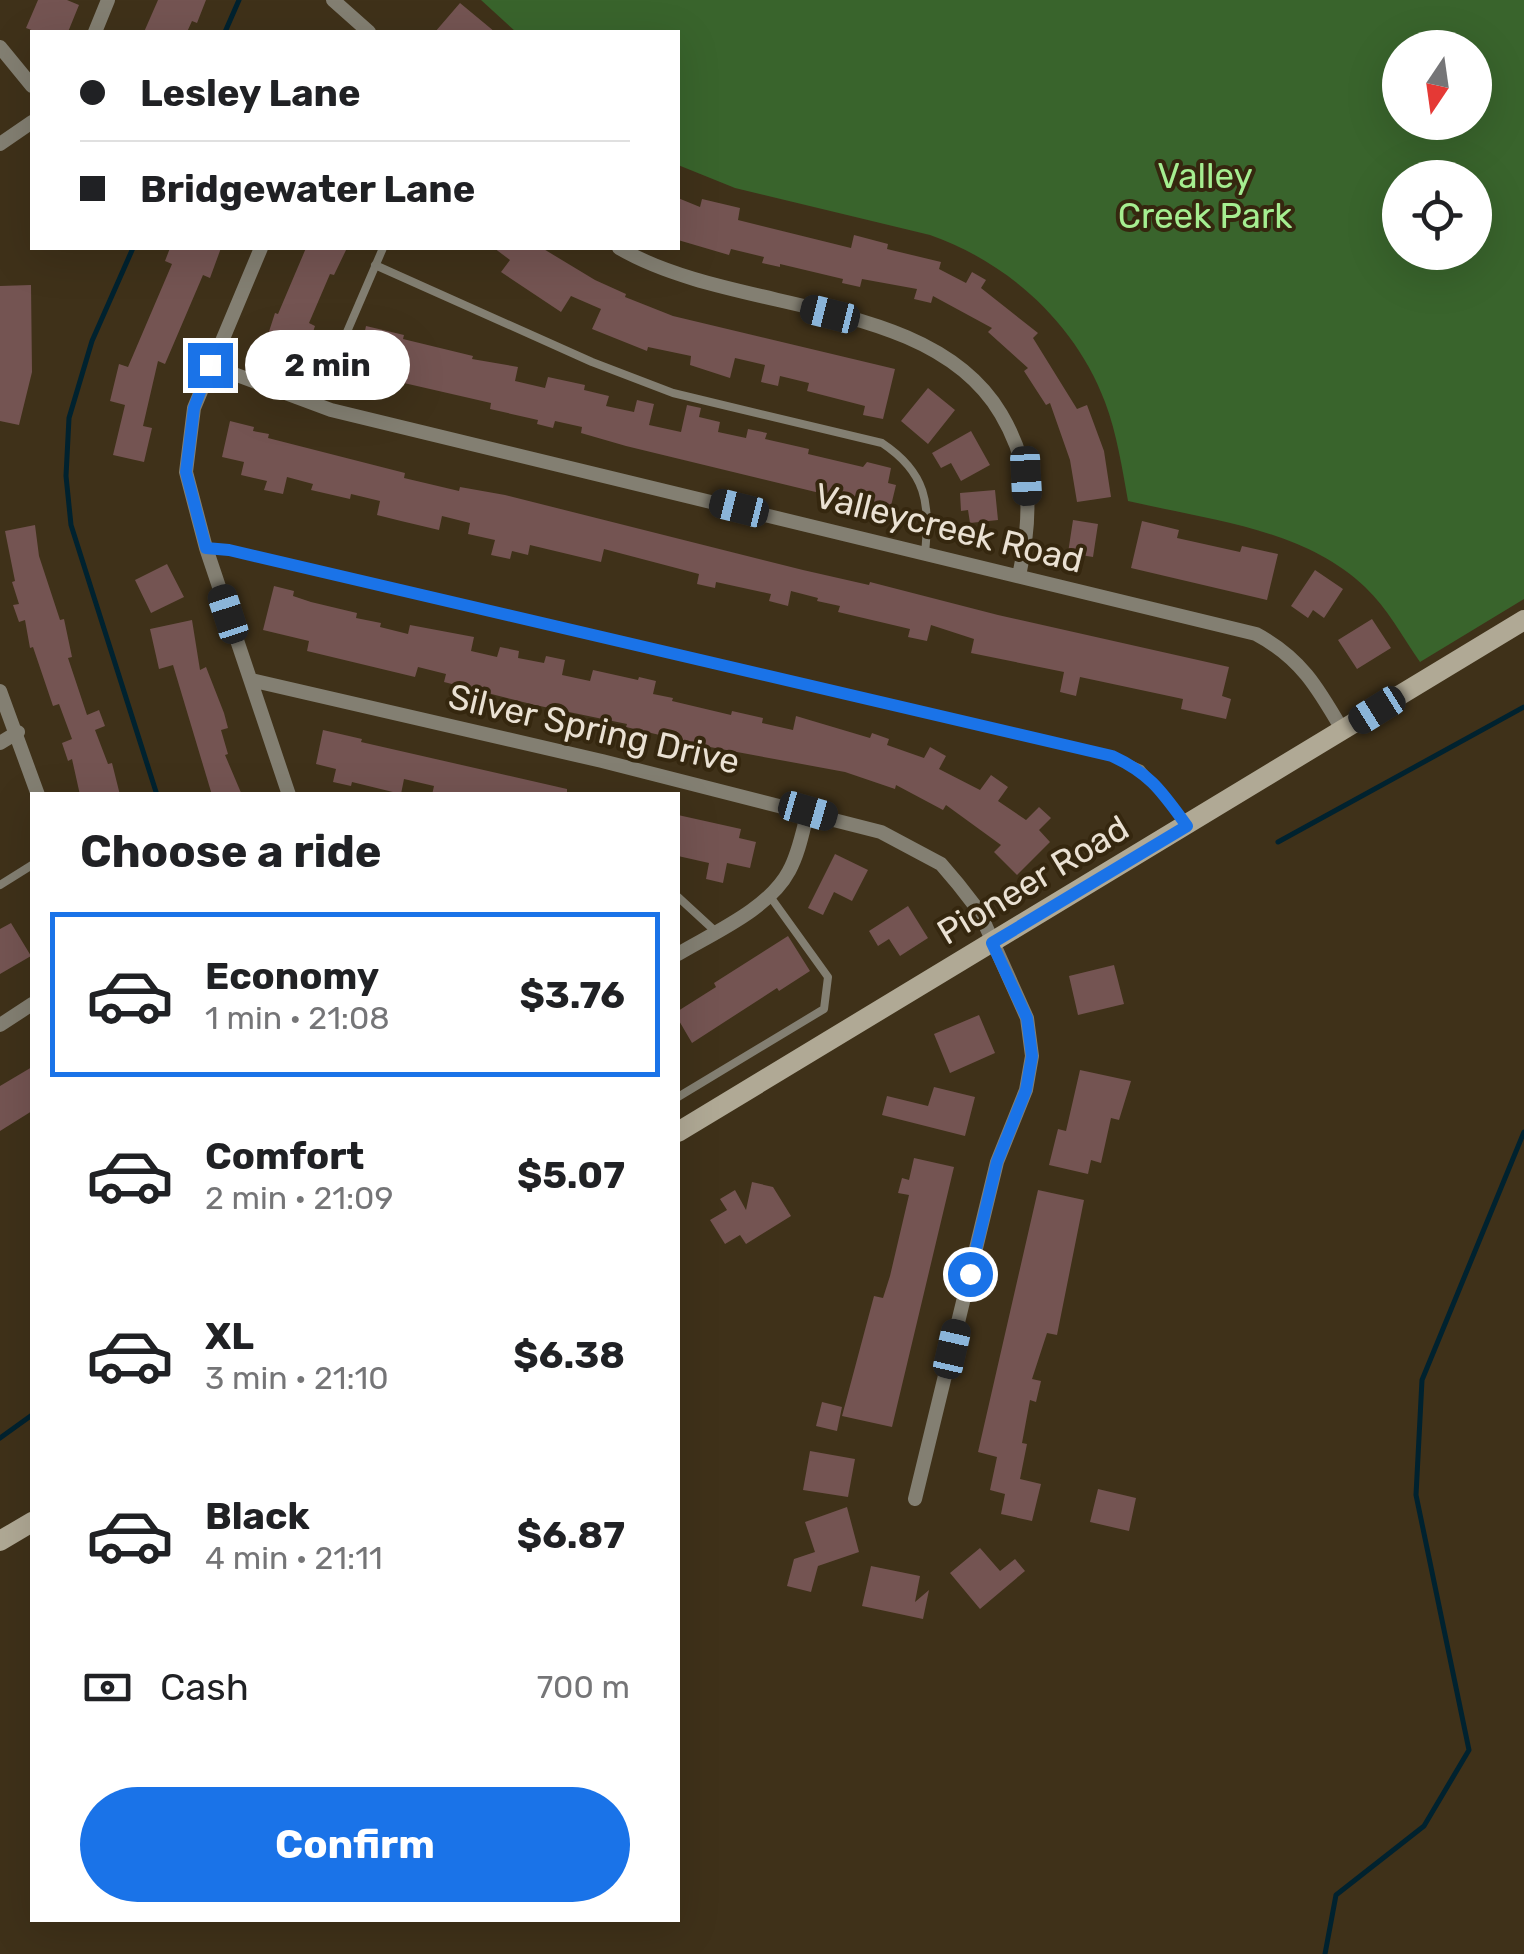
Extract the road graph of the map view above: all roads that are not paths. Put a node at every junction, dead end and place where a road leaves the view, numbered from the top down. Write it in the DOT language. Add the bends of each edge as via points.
graph roads {
  1 [pos="108,0"];
  2 [pos="332,0"];
  3 [pos="96,30"];
  4 [pos="367,30"];
  5 [pos="0,47"];
  6 [pos="30,84"];
  7 [pos="30,123"];
  8 [pos="0,144"];
  9 [pos="260,250"];
  10 [pos="382,250"];
  11 [pos="623,250"];
  12 [pos="375,265"];
  13 [pos="210,365"];
  14 [pos="316,404"];
  15 [pos="206,548"];
  16 [pos="925,553"];
  17 [pos="1019,576"];
  18 [pos="1524,620"];
  19 [pos="251,680"];
  20 [pos="0,690"];
  21 [pos="1343,731"];
  22 [pos="18,732"];
  23 [pos="0,743"];
  24 [pos="37,792"];
  25 [pos="288,792"];
  26 [pos="808,811"];
  27 [pos="1187,826"];
  28 [pos="30,866"];
  29 [pos="0,885"];
  30 [pos="769,895"];
  31 [pos="680,899"];
  32 [pos="715,931"];
  33 [pos="992,943"];
  34 [pos="680,953"];
  35 [pos="30,1005"];
  36 [pos="0,1025"];
  37 [pos="680,1095"];
  38 [pos="680,1131"];
  39 [pos="915,1499"];
  40 [pos="30,1523"];
  41 [pos="0,1541"];
  1 -- 3 [label="street"];
  2 -- 4 [label="street"];
  5 -- 6 [label="street"];
  7 -- 8 [label="street"];
  9 -- 13 [label="street"];
  10 -- 12 [label="lane"];
  11 -- 17 [label="street" via="690,280 899,332 965,369 1010,430 1026,476 1029,530"];
  12 -- 14 [label="lane"];
  12 -- 16 [label="lane" via="673,392 882,444 902,456 924,492"];
  13 -- 14 [label="street, Valleycreek Road"];
  13 -- 15 [label="street" via="194,408 186,472"];
  14 -- 16 [label="street, Valleycreek Road"];
  15 -- 19 [label="street"];
  15 -- 27 [label="lane" via="1112,756 1141,770"];
  16 -- 17 [label="street, Valleycreek Road"];
  17 -- 21 [label="street, Valleycreek Road" via="1256,634 1284,648"];
  18 -- 21 [label="main road, Pioneer Road"];
  19 -- 25 [label="street"];
  19 -- 26 [label="street, Silver Spring Drive"];
  20 -- 22 [label="street"];
  21 -- 27 [label="main road, Pioneer Road"];
  22 -- 23 [label="street"];
  22 -- 24 [label="street"];
  26 -- 30 [label="street" via="792,868"];
  26 -- 33 [label="street, Silver Spring Drive" via="881,832 940,864 980,911"];
  27 -- 33 [label="main road, Pioneer Road"];
  28 -- 29 [label="lane"];
  30 -- 32 [label="street"];
  30 -- 37 [label="lane" via="828,977 824,1009"];
  31 -- 32 [label="lane"];
  32 -- 34 [label="street"];
  33 -- 38 [label="main road, Pioneer Road"];
  33 -- 39 [label="street, Silver Spring Drive" via="1027,1018 1032,1056 997,1162"];
  35 -- 36 [label="street"];
  40 -- 41 [label="main road"];
}
